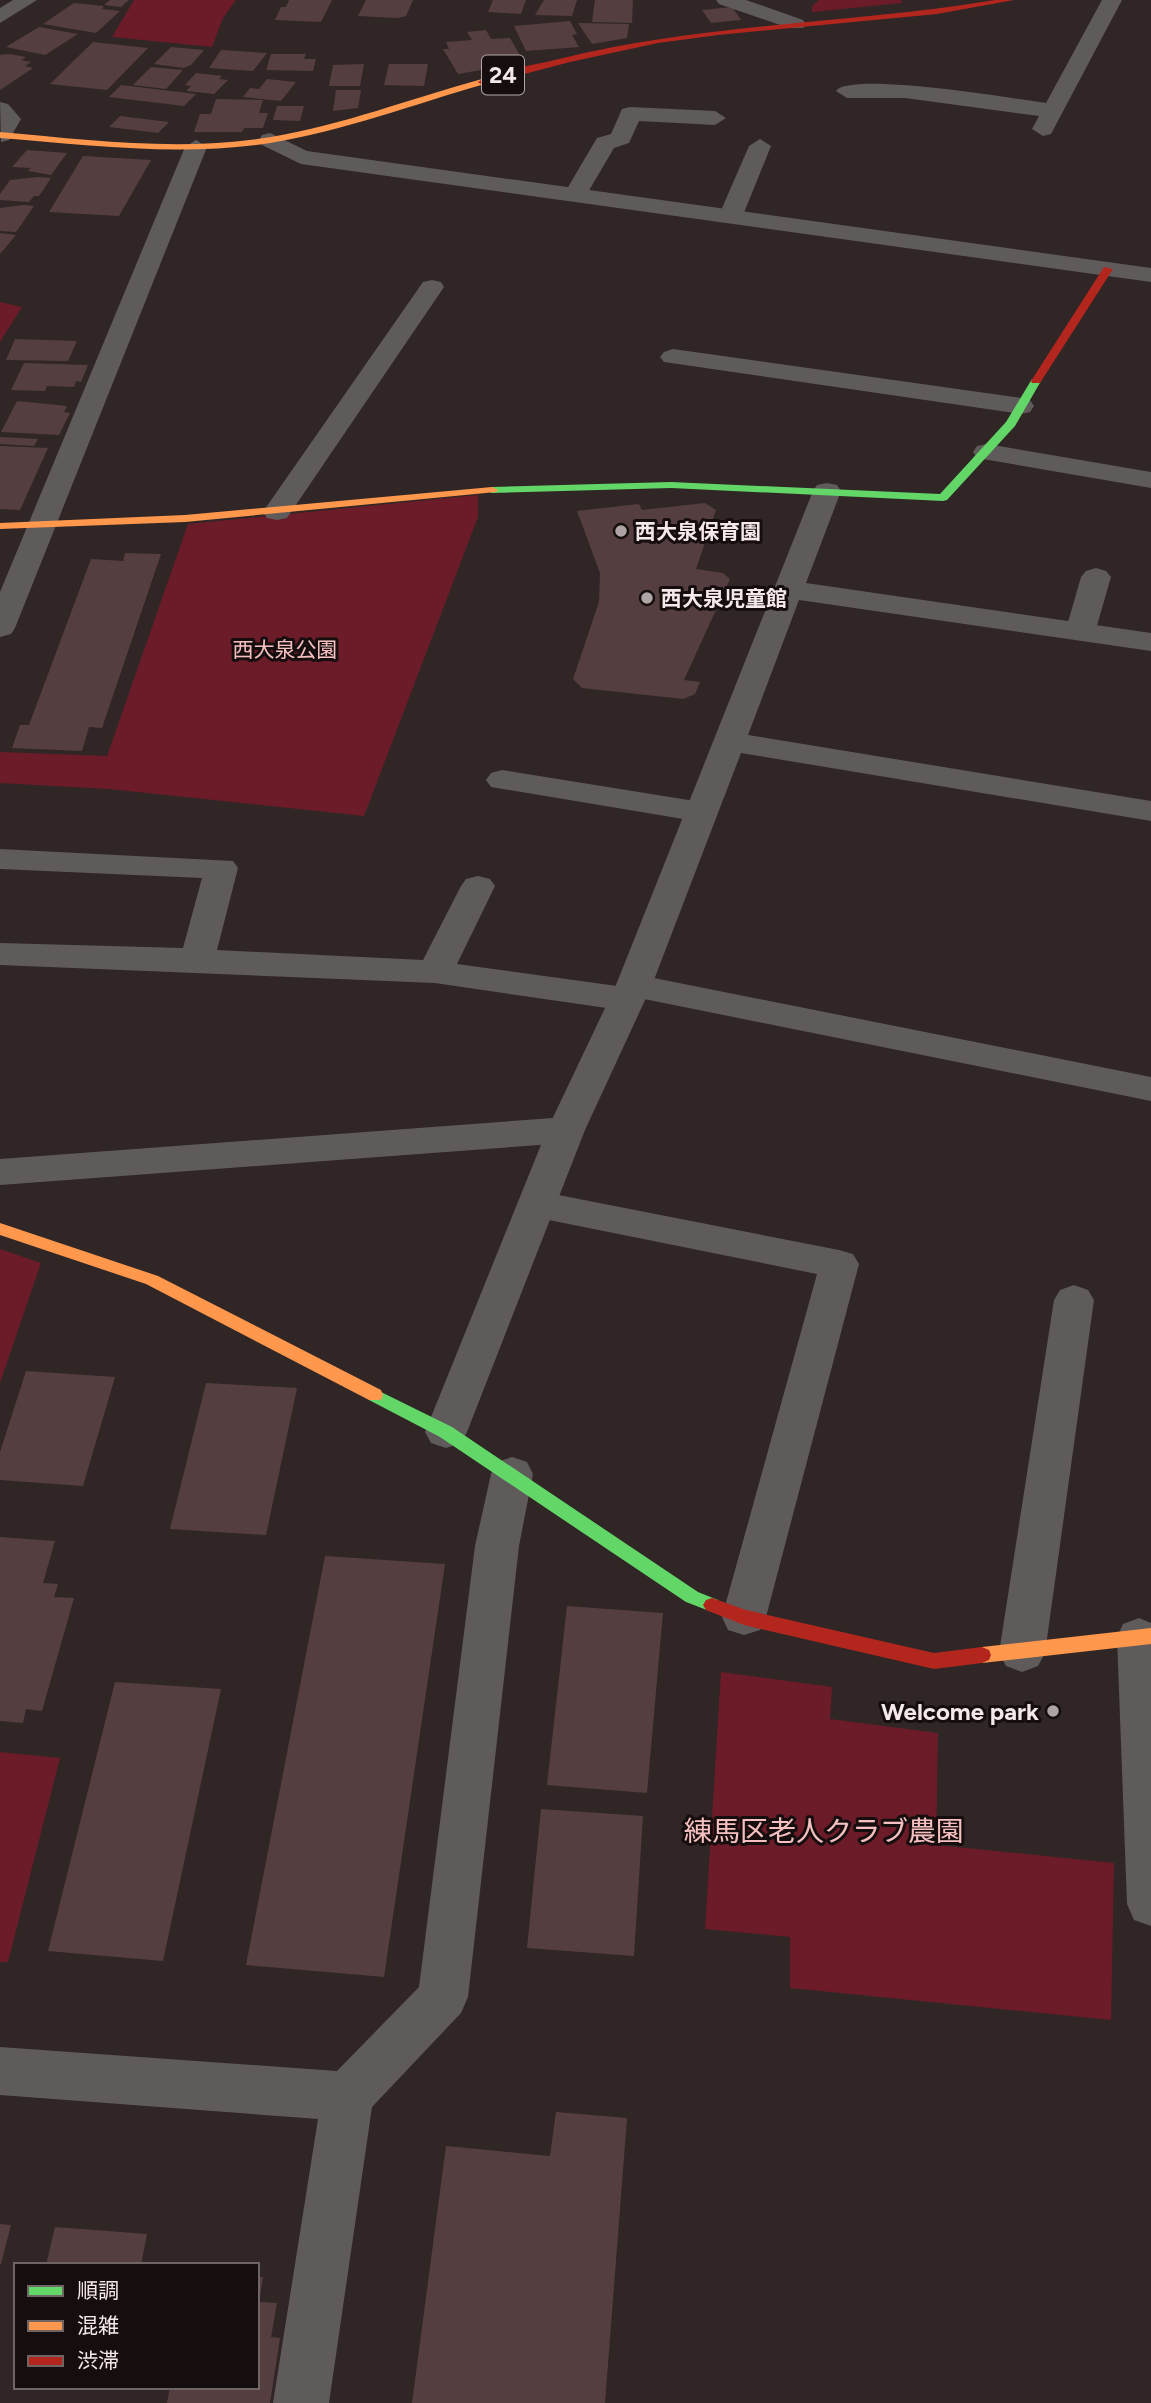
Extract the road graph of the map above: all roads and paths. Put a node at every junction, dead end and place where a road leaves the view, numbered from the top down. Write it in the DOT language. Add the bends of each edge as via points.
graph roads {
  1 [pos="27,0"];
  2 [pos="726,0"];
  3 [pos="1010,0"];
  4 [pos="1112,0"];
  5 [pos="0,17"];
  6 [pos="796,24"];
  7 [pos="846,91"];
  8 [pos="0,109"];
  9 [pos="715,118"];
  10 [pos="0,136"];
  11 [pos="270,140"];
  12 [pos="760,146"];
  13 [pos="196,147"];
  14 [pos="576,194"];
  15 [pos="731,215"];
  16 [pos="1108,269"];
  17 [pos="1151,275"];
  18 [pos="432,287"];
  19 [pos="673,357"];
  20 [pos="1021,406"];
  21 [pos="987,452"];
  22 [pos="1151,480"];
  23 [pos="827,491"];
  24 [pos="277,512"];
  25 [pos="0,526"];
  26 [pos="41,527"];
  27 [pos="1096,577"];
  28 [pos="790,590"];
  29 [pos="0,628"];
  30 [pos="1081,629"];
  31 [pos="1151,642"];
  32 [pos="728,741"];
  33 [pos="502,780"];
  34 [pos="1151,811"];
  35 [pos="701,812"];
  36 [pos="0,859"];
  37 [pos="478,886"];
  38 [pos="0,954"];
  39 [pos="197,960"];
  40 [pos="435,972"];
  41 [pos="630,992"];
  42 [pos="1151,1089"];
  43 [pos="566,1130"];
  44 [pos="0,1172"];
  45 [pos="538,1205"];
  46 [pos="0,1229"];
  47 [pos="1074,1300"];
  48 [pos="446,1432"];
  49 [pos="512,1474"];
  50 [pos="744,1617"];
  51 [pos="1145,1636"];
  52 [pos="1022,1653"];
  53 [pos="1151,1904"];
  54 [pos="0,2071"];
  55 [pos="348,2096"];
  56 [pos="301,2403"];
  1 -- 5 [label="street"];
  2 -- 6 [label="street"];
  3 -- 6 [label="street, 24"];
  4 -- 7 [label="street" via="1048,120 905,91"];
  6 -- 11 [label="street, 24" via="590,53"];
  8 -- 10 [label="street" via="10,120"];
  9 -- 14 [label="street" via="630,114 621,138 605,143"];
  10 -- 13 [label="street, 24"];
  11 -- 13 [label="street, 24"];
  11 -- 14 [label="street" via="301,157"];
  12 -- 15 [label="street"];
  13 -- 26 [label="street"];
  14 -- 15 [label="street"];
  15 -- 16 [label="street"];
  16 -- 17 [label="street"];
  16 -- 20 [label="street"];
  18 -- 24 [label="street"];
  19 -- 20 [label="street"];
  20 -- 21 [label="street"];
  21 -- 22 [label="street"];
  21 -- 23 [label="street" via="943,498"];
  23 -- 24 [label="street" via="586,485"];
  23 -- 28 [label="street"];
  24 -- 26 [label="street"];
  25 -- 26 [label="street"];
  26 -- 29 [label="street"];
  27 -- 30 [label="street"];
  28 -- 30 [label="street"];
  28 -- 32 [label="street"];
  30 -- 31 [label="street"];
  32 -- 34 [label="street"];
  32 -- 35 [label="street"];
  33 -- 35 [label="street"];
  35 -- 41 [label="street"];
  36 -- 39 [label="street" via="221,868"];
  37 -- 40 [label="street"];
  38 -- 39 [label="street"];
  39 -- 40 [label="street"];
  40 -- 41 [label="street"];
  41 -- 42 [label="street"];
  41 -- 43 [label="street"];
  43 -- 44 [label="street"];
  43 -- 45 [label="street"];
  45 -- 48 [label="street"];
  45 -- 50 [label="street" via="839,1264"];
  46 -- 48 [label="street" via="152,1280"];
  47 -- 52 [label="street"];
  48 -- 49 [label="street"];
  49 -- 50 [label="street" via="692,1597"];
  49 -- 55 [label="street" via="497,1546 443,1997"];
  50 -- 52 [label="street" via="934,1661"];
  51 -- 52 [label="street"];
  51 -- 53 [label="street"];
  54 -- 55 [label="street"];
  55 -- 56 [label="street"];
}
